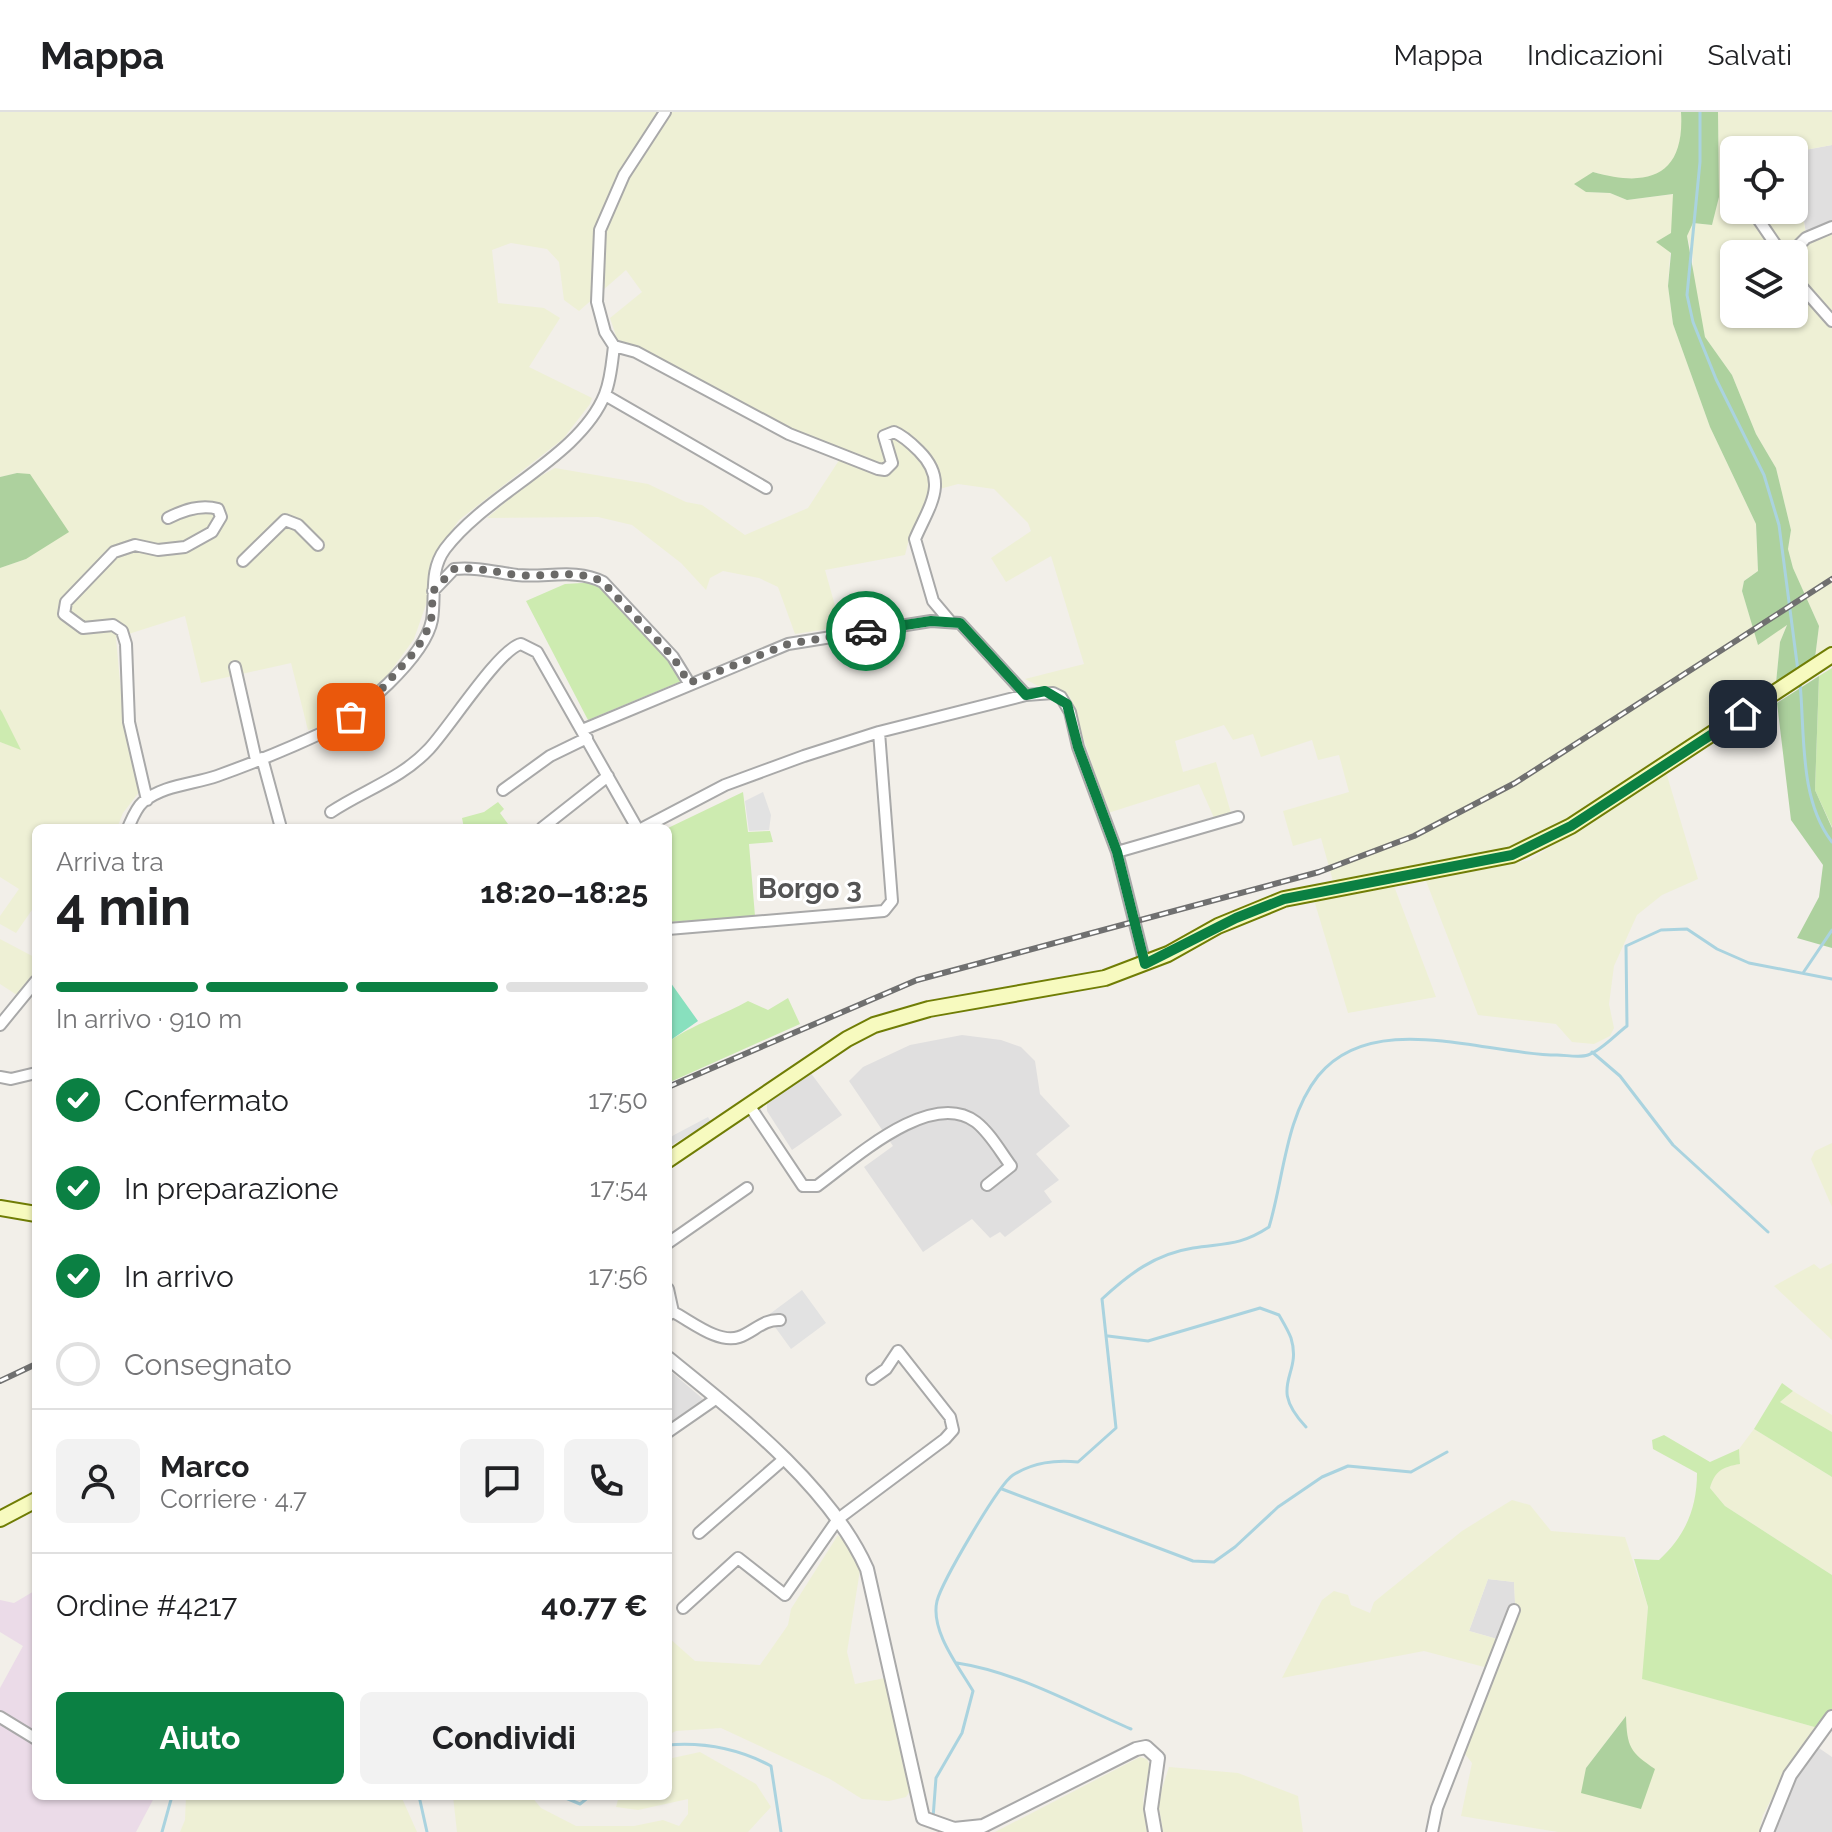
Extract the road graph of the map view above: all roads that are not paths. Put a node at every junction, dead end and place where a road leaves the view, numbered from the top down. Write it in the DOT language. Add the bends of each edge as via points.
graph roads {
  1 [pos="665,112"];
  2 [pos="1832,227"];
  3 [pos="1804,240"];
  4 [pos="1808,294"];
  5 [pos="1832,321"];
  6 [pos="614,346"];
  7 [pos="605,395"];
  8 [pos="766,488"];
  9 [pos="168,518"];
  10 [pos="318,545"];
  11 [pos="243,561"];
  12 [pos="433,591"];
  13 [pos="949,620"];
  14 [pos="1832,655"];
  15 [pos="235,667"];
  16 [pos="689,683"];
  17 [pos="1026,695"];
  18 [pos="879,732"];
  19 [pos="584,734"];
  20 [pos="259,759"];
  21 [pos="608,776"];
  22 [pos="503,790"];
  23 [pos="147,800"];
  24 [pos="331,812"];
  25 [pos="1238,817"];
  26 [pos="131,824"];
  27 [pos="280,824"];
  28 [pos="547,824"];
  29 [pos="635,824"];
  30 [pos="651,824"];
  31 [pos="1117,852"];
  32 [pos="672,929"];
  33 [pos="1145,964"];
  34 [pos="32,986"];
  35 [pos="0,1025"];
  36 [pos="32,1074"];
  37 [pos="0,1077"];
  38 [pos="749,1105"];
  39 [pos="672,1157"];
  40 [pos="987,1185"];
  41 [pos="747,1188"];
  42 [pos="0,1208"];
  43 [pos="32,1213"];
  44 [pos="672,1240"];
  45 [pos="672,1314"];
  46 [pos="780,1320"];
  47 [pos="672,1361"];
  48 [pos="872,1379"];
  49 [pos="717,1398"];
  50 [pos="672,1429"];
  51 [pos="784,1459"];
  52 [pos="32,1502"];
  53 [pos="0,1519"];
  54 [pos="838,1519"];
  55 [pos="699,1533"];
  56 [pos="683,1608"];
  57 [pos="1514,1610"];
  58 [pos="0,1717"];
  59 [pos="1832,1717"];
  60 [pos="32,1737"];
  61 [pos="1155,1832"];
  62 [pos="1432,1832"];
  63 [pos="1767,1832"];
  1 -- 6 [label="street" via="624,175 600,230 597,302"];
  2 -- 3 [label="street"];
  4 -- 5 [label="street"];
  6 -- 7 [label="street"];
  6 -- 13 [label="street" via="636,352 789,434 878,469 892,463 884,436 900,434 934,472 937,487 931,509 915,539 933,601"];
  7 -- 8 [label="street"];
  7 -- 12 [label="street" via="571,441 457,533 435,569"];
  9 -- 23 [label="street" via="209,506 221,517 212,532 185,547 158,550 135,545 114,552 66,602 64,614 83,628 113,625 122,631 129,722"];
  10 -- 11 [label="street" via="285,520"];
  12 -- 16 [label="street" via="454,569 589,574 653,635"];
  12 -- 20 [label="street" via="431,623 417,649 379,692 325,732"];
  13 -- 16 [label="street" via="788,644"];
  13 -- 17 [label="street" via="960,623"];
  14 -- 33 [label="main road" via="1571,826 1523,850 1487,862 1284,899"];
  15 -- 20 [label="street"];
  16 -- 19 [label="street"];
  17 -- 18 [label="street"];
  17 -- 31 [label="street" via="1045,691 1067,704"];
  18 -- 30 [label="street" via="725,785"];
  18 -- 32 [label="street" via="892,901 884,911"];
  19 -- 21 [label="street"];
  19 -- 22 [label="street"];
  19 -- 24 [label="street" via="537,652 513,646 415,764"];
  20 -- 23 [label="street"];
  20 -- 27 [label="street"];
  21 -- 28 [label="street"];
  21 -- 29 [label="street"];
  23 -- 26 [label="street"];
  25 -- 31 [label="street"];
  31 -- 33 [label="street"];
  33 -- 38 [label="main road" via="1078,984 929,1009 874,1025"];
  34 -- 35 [label="street"];
  36 -- 37 [label="street"];
  38 -- 39 [label="main road"];
  38 -- 40 [label="street" via="803,1186 817,1186 911,1121 942,1110 974,1120 1011,1166"];
  41 -- 44 [label="street"];
  42 -- 43 [label="main road"];
  45 -- 46 [label="street" via="722,1338 739,1337 770,1319"];
  47 -- 49 [label="street"];
  48 -- 54 [label="street" via="898,1351 950,1417 953,1430"];
  49 -- 50 [label="street"];
  49 -- 51 [label="street"];
  51 -- 54 [label="street"];
  51 -- 55 [label="street"];
  52 -- 53 [label="main road"];
  54 -- 56 [label="street" via="785,1595 738,1558"];
  54 -- 61 [label="street" via="867,1569 920,1813 928,1821 954,1829 983,1826 1146,1747 1158,1758 1151,1809"];
  57 -- 62 [label="street"];
  58 -- 60 [label="street"];
  59 -- 63 [label="street" via="1790,1775"];
}
